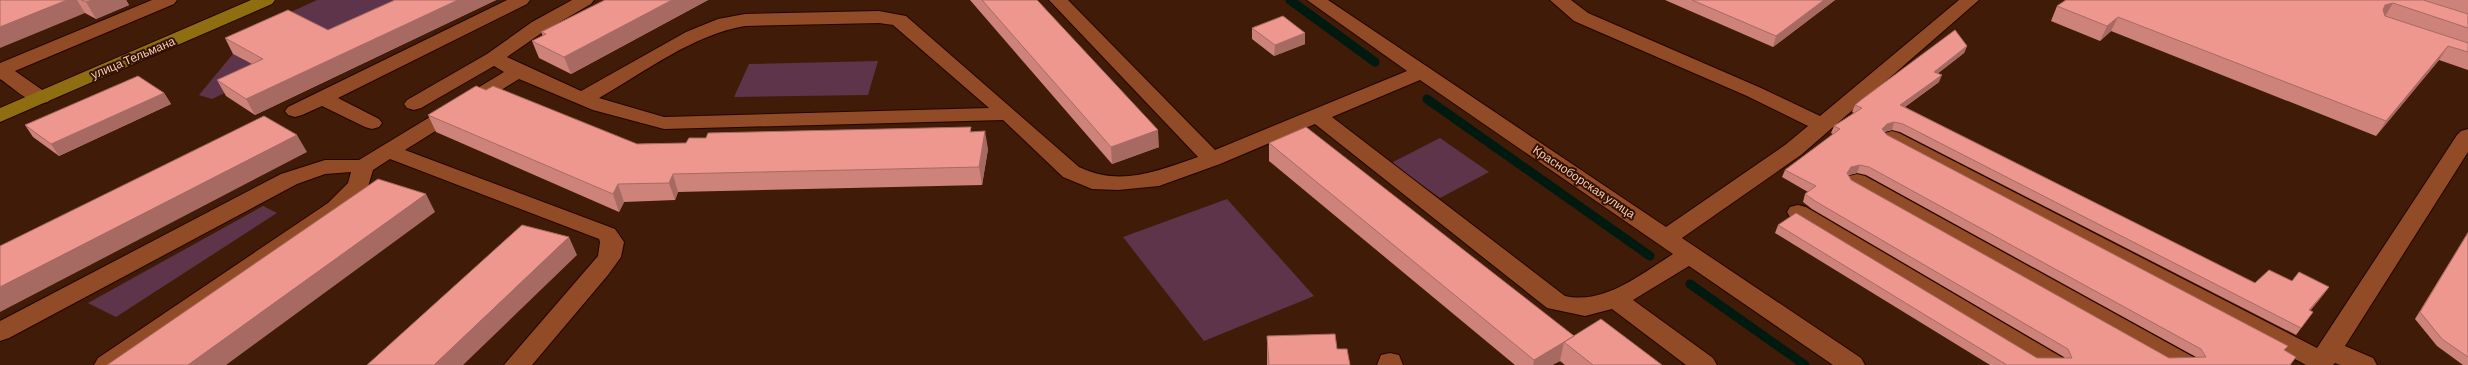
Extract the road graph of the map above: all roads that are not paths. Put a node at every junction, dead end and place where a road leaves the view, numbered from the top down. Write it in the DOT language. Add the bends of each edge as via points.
graph roads {
  1 [pos="168,0"];
  2 [pos="266,0"];
  3 [pos="521,0"];
  4 [pos="585,0"];
  5 [pos="1058,0"];
  6 [pos="1316,0"];
  7 [pos="1559,0"];
  8 [pos="1970,0"];
  9 [pos="494,58"];
  10 [pos="0,70"];
  11 [pos="517,72"];
  12 [pos="1420,72"];
  13 [pos="41,98"];
  14 [pos="323,98"];
  15 [pos="584,98"];
  16 [pos="414,104"];
  17 [pos="295,111"];
  18 [pos="1008,114"];
  19 [pos="0,116"];
  20 [pos="1318,116"];
  21 [pos="372,123"];
  22 [pos="1822,125"];
  23 [pos="2468,135"];
  24 [pos="1892,137"];
  25 [pos="388,151"];
  26 [pos="1212,159"];
  27 [pos="363,167"];
  28 [pos="1857,180"];
  29 [pos="1798,212"];
  30 [pos="1667,237"];
  31 [pos="1691,254"];
  32 [pos="1614,298"];
  33 [pos="0,332"];
  34 [pos="2324,359"];
  35 [pos="107,365"];
  36 [pos="517,365"];
  37 [pos="1704,365"];
  38 [pos="1852,365"];
  39 [pos="2054,365"];
  40 [pos="2186,365"];
  41 [pos="2364,365"];
  1 -- 10 [label="street"];
  2 -- 13 [label="main road, улица Тельмана"];
  3 -- 14 [label="street"];
  4 -- 9 [label="street" via="539,26"];
  5 -- 26 [label="street"];
  6 -- 12 [label="street, Красноборская улица"];
  7 -- 22 [label="street" via="1581,16 1754,92"];
  8 -- 22 [label="street"];
  9 -- 11 [label="street"];
  9 -- 16 [label="street"];
  10 -- 13 [label="street"];
  11 -- 15 [label="street"];
  11 -- 25 [label="street"];
  12 -- 20 [label="street"];
  12 -- 30 [label="street, Красноборская улица"];
  13 -- 19 [label="main road, улица Тельмана"];
  14 -- 17 [label="street"];
  14 -- 21 [label="street"];
  15 -- 18 [label="street" via="647,120 664,123"];
  15 -- 18 [label="street" via="693,36 718,26 745,20 879,17 899,20"];
  18 -- 26 [label="street" via="1071,172 1092,182 1152,180"];
  20 -- 26 [label="street"];
  20 -- 32 [label="street" via="1556,302 1574,307 1596,306"];
  22 -- 30 [label="street" via="1793,150"];
  23 -- 34 [label="street"];
  24 -- 34 [label="street"];
  25 -- 27 [label="street"];
  25 -- 36 [label="street" via="607,234 612,242 609,257 600,269"];
  27 -- 33 [label="street" via="343,163 312,169 289,179"];
  27 -- 35 [label="street" via="359,186 336,208"];
  28 -- 40 [label="street"];
  29 -- 39 [label="street"];
  30 -- 31 [label="street, Красноборская улица"];
  31 -- 32 [label="street"];
  31 -- 38 [label="street, Красноборская улица"];
  32 -- 37 [label="street"];
  34 -- 41 [label="street"];
}
